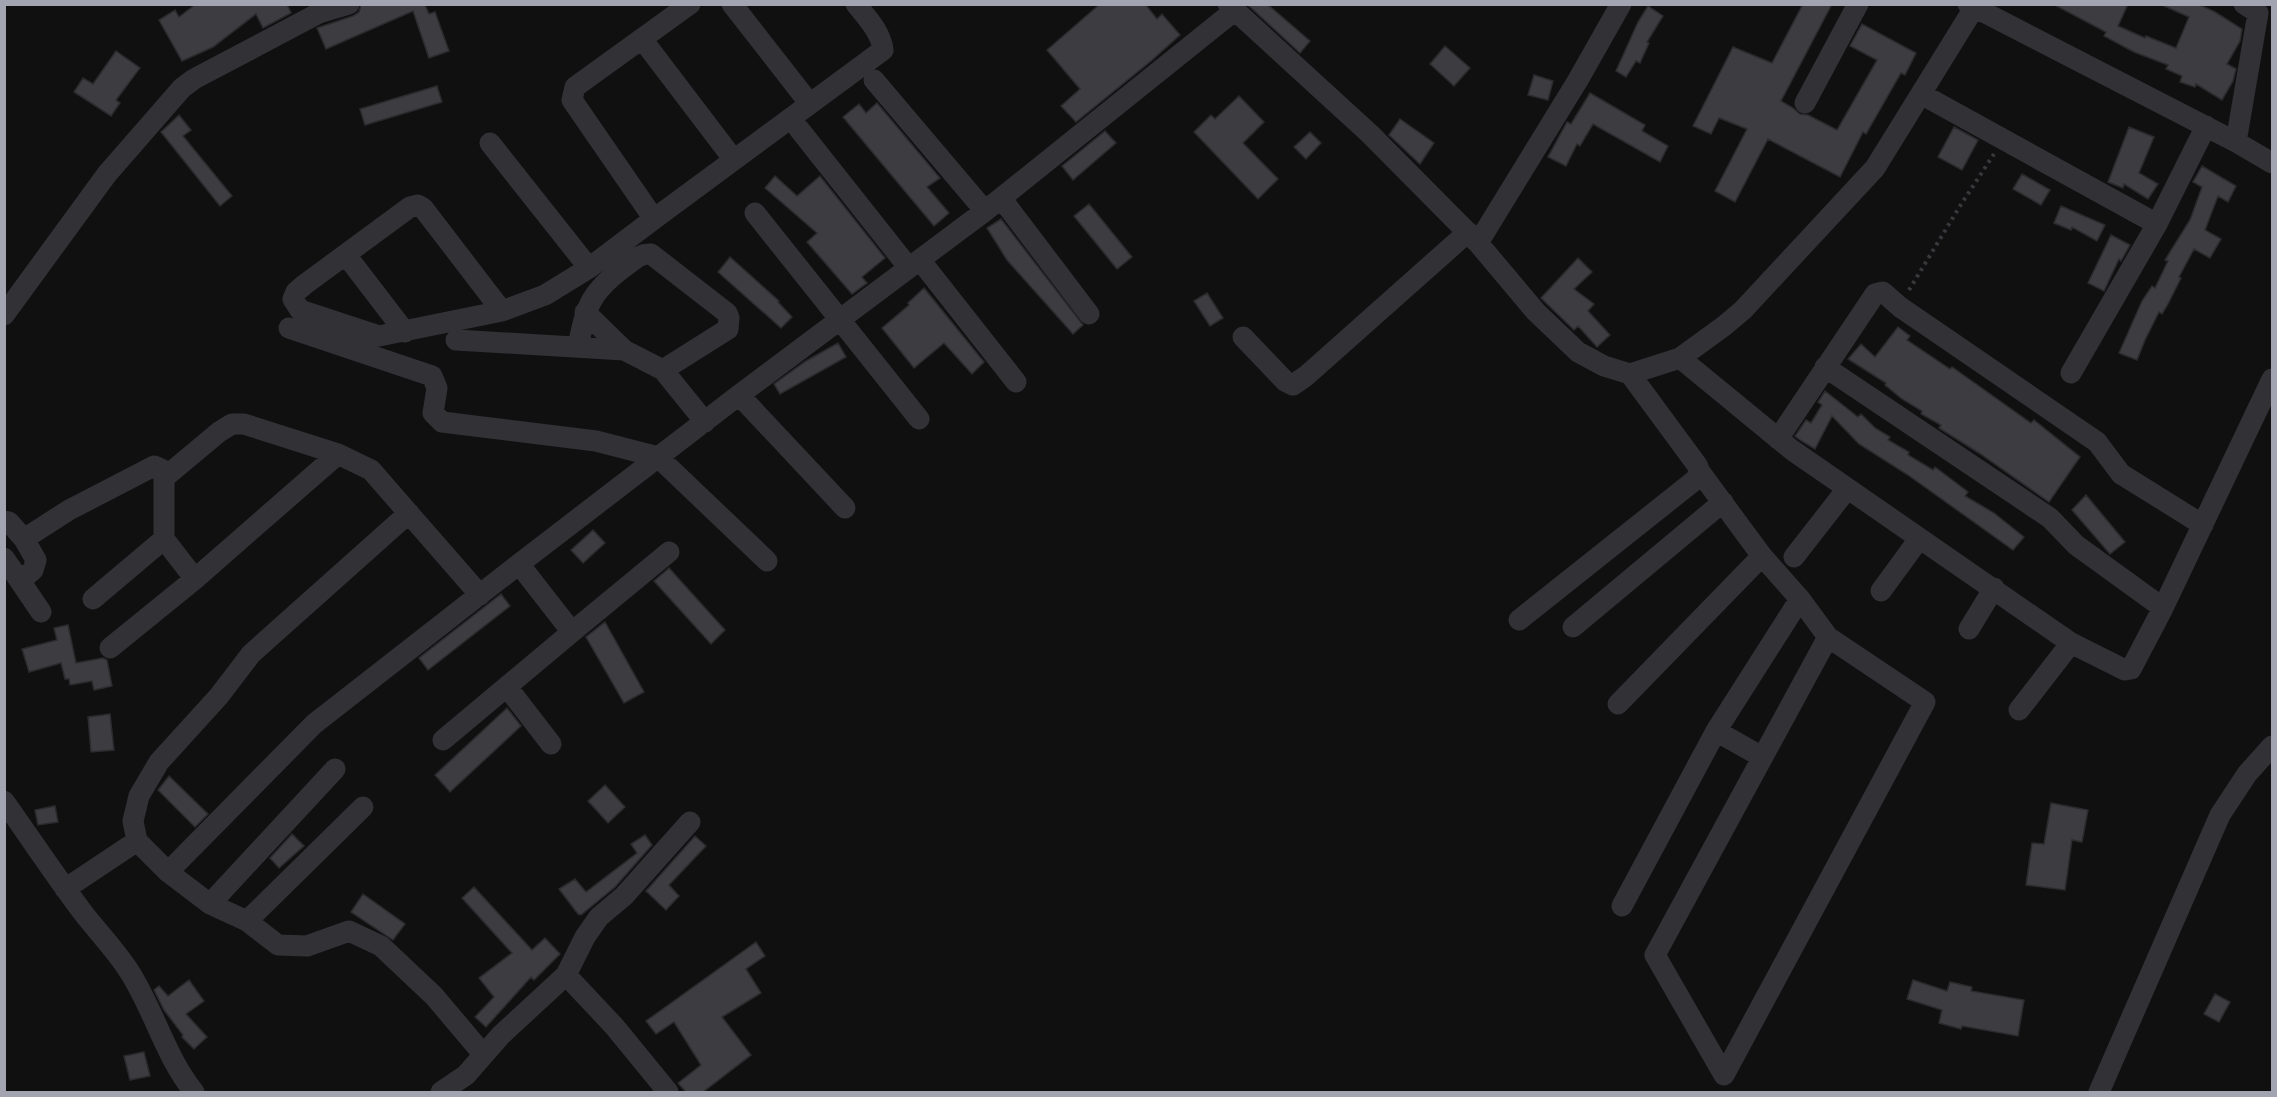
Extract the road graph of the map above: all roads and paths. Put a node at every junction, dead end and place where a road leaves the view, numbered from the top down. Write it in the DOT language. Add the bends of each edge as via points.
graph roads {
  1 [pos="349,4"];
  2 [pos="690,4"];
  3 [pos="732,4"];
  4 [pos="856,4"];
  5 [pos="1621,4"];
  6 [pos="1858,4"];
  7 [pos="1972,6"];
  8 [pos="2254,7"];
  9 [pos="1231,8"];
  10 [pos="316,9"];
  11 [pos="642,39"];
  12 [pos="874,80"];
  13 [pos="1921,94"];
  14 [pos="1805,103"];
  15 [pos="810,104"];
  16 [pos="2206,126"];
  17 [pos="799,129"];
  18 [pos="2004,140"];
  19 [pos="2236,142"];
  20 [pos="490,143"];
  21 [pos="734,160"];
  22 [pos="2272,163"];
  23 [pos="993,205"];
  24 [pos="755,213"];
  25 [pos="654,219"];
  26 [pos="2157,224"];
  27 [pos="1473,238"];
  28 [pos="346,255"];
  29 [pos="915,264"];
  30 [pos="589,268"];
  31 [pos="1900,307"];
  32 [pos="502,311"];
  33 [pos="585,312"];
  34 [pos="1089,314"];
  35 [pos="4,315"];
  36 [pos="840,320"];
  37 [pos="289,328"];
  38 [pos="405,332"];
  39 [pos="1243,337"];
  40 [pos="456,340"];
  41 [pos="578,347"];
  42 [pos="624,350"];
  43 [pos="1680,358"];
  44 [pos="1825,367"];
  45 [pos="663,370"];
  46 [pos="2071,373"];
  47 [pos="1630,374"];
  48 [pos="2272,379"];
  49 [pos="1016,382"];
  50 [pos="739,395"];
  51 [pos="919,419"];
  52 [pos="705,422"];
  53 [pos="1778,439"];
  54 [pos="338,454"];
  55 [pos="658,458"];
  56 [pos="1700,472"];
  57 [pos="164,478"];
  58 [pos="1847,489"];
  59 [pos="1723,502"];
  60 [pos="845,508"];
  61 [pos="409,513"];
  62 [pos="4,520"];
  63 [pos="2203,525"];
  64 [pos="24,539"];
  65 [pos="164,539"];
  66 [pos="1919,539"];
  67 [pos="669,552"];
  68 [pos="1762,556"];
  69 [pos="1794,557"];
  70 [pos="4,558"];
  71 [pos="767,561"];
  72 [pos="519,564"];
  73 [pos="195,579"];
  74 [pos="20,581"];
  75 [pos="1994,588"];
  76 [pos="1881,591"];
  77 [pos="480,595"];
  78 [pos="1800,599"];
  79 [pos="93,600"];
  80 [pos="2163,608"];
  81 [pos="41,612"];
  82 [pos="1519,620"];
  83 [pos="1573,627"];
  84 [pos="1969,629"];
  85 [pos="572,632"];
  86 [pos="1828,637"];
  87 [pos="2071,643"];
  88 [pos="110,648"];
  89 [pos="507,687"];
  90 [pos="1618,704"];
  91 [pos="2019,710"];
  92 [pos="1716,731"];
  93 [pos="444,740"];
  94 [pos="551,744"];
  95 [pos="2272,746"];
  96 [pos="1762,757"];
  97 [pos="335,769"];
  98 [pos="4,801"];
  99 [pos="363,807"];
  100 [pos="690,822"];
  101 [pos="137,841"];
  102 [pos="168,872"];
  103 [pos="65,889"];
  104 [pos="210,904"];
  105 [pos="1622,906"];
  106 [pos="247,921"];
  107 [pos="566,975"];
  108 [pos="483,1054"];
  109 [pos="194,1092"];
  110 [pos="441,1092"];
  111 [pos="668,1092"];
  112 [pos="2099,1092"];
  1 -- 10 [label="street"];
  2 -- 11 [label="street"];
  3 -- 15 [label="street"];
  4 -- 15 [label="street" via="875,29 883,50"];
  5 -- 27 [label="street" via="1578,80"];
  6 -- 14 [label="street"];
  7 -- 13 [label="street"];
  7 -- 16 [label="street"];
  8 -- 19 [label="street"];
  9 -- 23 [label="street"];
  9 -- 27 [label="street" via="1370,134"];
  10 -- 35 [label="street" via="182,88 107,174"];
  11 -- 21 [label="street"];
  11 -- 25 [label="street" via="575,87 572,100"];
  12 -- 23 [label="street"];
  13 -- 18 [label="street"];
  13 -- 43 [label="street" via="1875,168 1743,310"];
  15 -- 21 [label="street"];
  16 -- 19 [label="street"];
  16 -- 26 [label="street"];
  17 -- 29 [label="street"];
  18 -- 26 [label="street"];
  18 -- 31 [label="path"];
  19 -- 22 [label="street"];
  20 -- 30 [label="street"];
  21 -- 25 [label="street"];
  23 -- 29 [label="street"];
  23 -- 34 [label="street"];
  24 -- 36 [label="street"];
  25 -- 30 [label="street"];
  26 -- 46 [label="street"];
  27 -- 39 [label="street" via="1293,385"];
  27 -- 47 [label="street" via="1536,312 1578,352"];
  28 -- 32 [label="street" via="418,205"];
  28 -- 38 [label="street"];
  28 -- 38 [label="street" via="296,292 295,306 379,336"];
  29 -- 36 [label="street"];
  29 -- 49 [label="street"];
  30 -- 32 [label="street" via="545,295"];
  31 -- 44 [label="street" via="1883,292 1875,294"];
  31 -- 63 [label="street" via="2097,442 2121,474"];
  32 -- 38 [label="street"];
  33 -- 41 [label="street"];
  33 -- 42 [label="street"];
  33 -- 45 [label="street" via="604,282 641,255 651,254 729,318 728,329"];
  36 -- 50 [label="street"];
  36 -- 51 [label="street"];
  37 -- 55 [label="street" via="432,376 437,388 433,413 442,422 596,441"];
  40 -- 41 [label="street"];
  41 -- 42 [label="street"];
  42 -- 45 [label="street"];
  43 -- 47 [label="street"];
  43 -- 53 [label="street"];
  44 -- 53 [label="street"];
  44 -- 80 [label="street" via="2050,518 2076,545"];
  45 -- 52 [label="street"];
  47 -- 56 [label="street"];
  48 -- 63 [label="street"];
  50 -- 52 [label="street"];
  50 -- 60 [label="street"];
  52 -- 55 [label="street"];
  53 -- 58 [label="street"];
  54 -- 57 [label="street" via="253,426 232,424"];
  54 -- 61 [label="street" via="371,470"];
  54 -- 73 [label="street"];
  55 -- 71 [label="street"];
  55 -- 72 [label="street"];
  56 -- 59 [label="street"];
  56 -- 82 [label="street" via="1695,480"];
  57 -- 64 [label="street" via="161,469 154,466 69,510"];
  57 -- 65 [label="street"];
  58 -- 66 [label="street"];
  58 -- 69 [label="street"];
  59 -- 68 [label="street"];
  59 -- 83 [label="street"];
  61 -- 77 [label="street"];
  61 -- 101 [label="street" via="251,654 159,762 139,795 133,821"];
  62 -- 64 [label="street"];
  63 -- 80 [label="street"];
  64 -- 74 [label="street" via="36,560 33,570"];
  65 -- 73 [label="street"];
  65 -- 79 [label="street"];
  66 -- 75 [label="street"];
  66 -- 76 [label="street"];
  67 -- 85 [label="street"];
  68 -- 78 [label="street"];
  68 -- 90 [label="street"];
  70 -- 74 [label="street"];
  72 -- 77 [label="street"];
  72 -- 85 [label="street"];
  73 -- 88 [label="street"];
  74 -- 81 [label="street"];
  75 -- 84 [label="street"];
  75 -- 87 [label="street"];
  77 -- 102 [label="street" via="314,724"];
  78 -- 86 [label="street"];
  78 -- 92 [label="street"];
  80 -- 87 [label="street" via="2131,669"];
  85 -- 89 [label="street"];
  86 -- 96 [label="street"];
  86 -- 96 [label="street" via="1925,702 1724,1075 1655,955"];
  87 -- 91 [label="street"];
  89 -- 93 [label="street"];
  89 -- 94 [label="street"];
  92 -- 96 [label="street"];
  92 -- 105 [label="street"];
  95 -- 112 [label="street" via="2247,774 2220,815"];
  97 -- 104 [label="street"];
  98 -- 103 [label="street"];
  99 -- 106 [label="street"];
  100 -- 107 [label="street" via="624,896 599,917"];
  101 -- 102 [label="street"];
  101 -- 103 [label="street"];
  102 -- 104 [label="street"];
  103 -- 109 [label="street" via="129,970 164,1044"];
  104 -- 106 [label="street"];
  106 -- 108 [label="street" via="278,945 307,945 349,932 381,945 434,996"];
  107 -- 108 [label="street"];
  107 -- 111 [label="street"];
  108 -- 110 [label="street" via="466,1075"];
}
